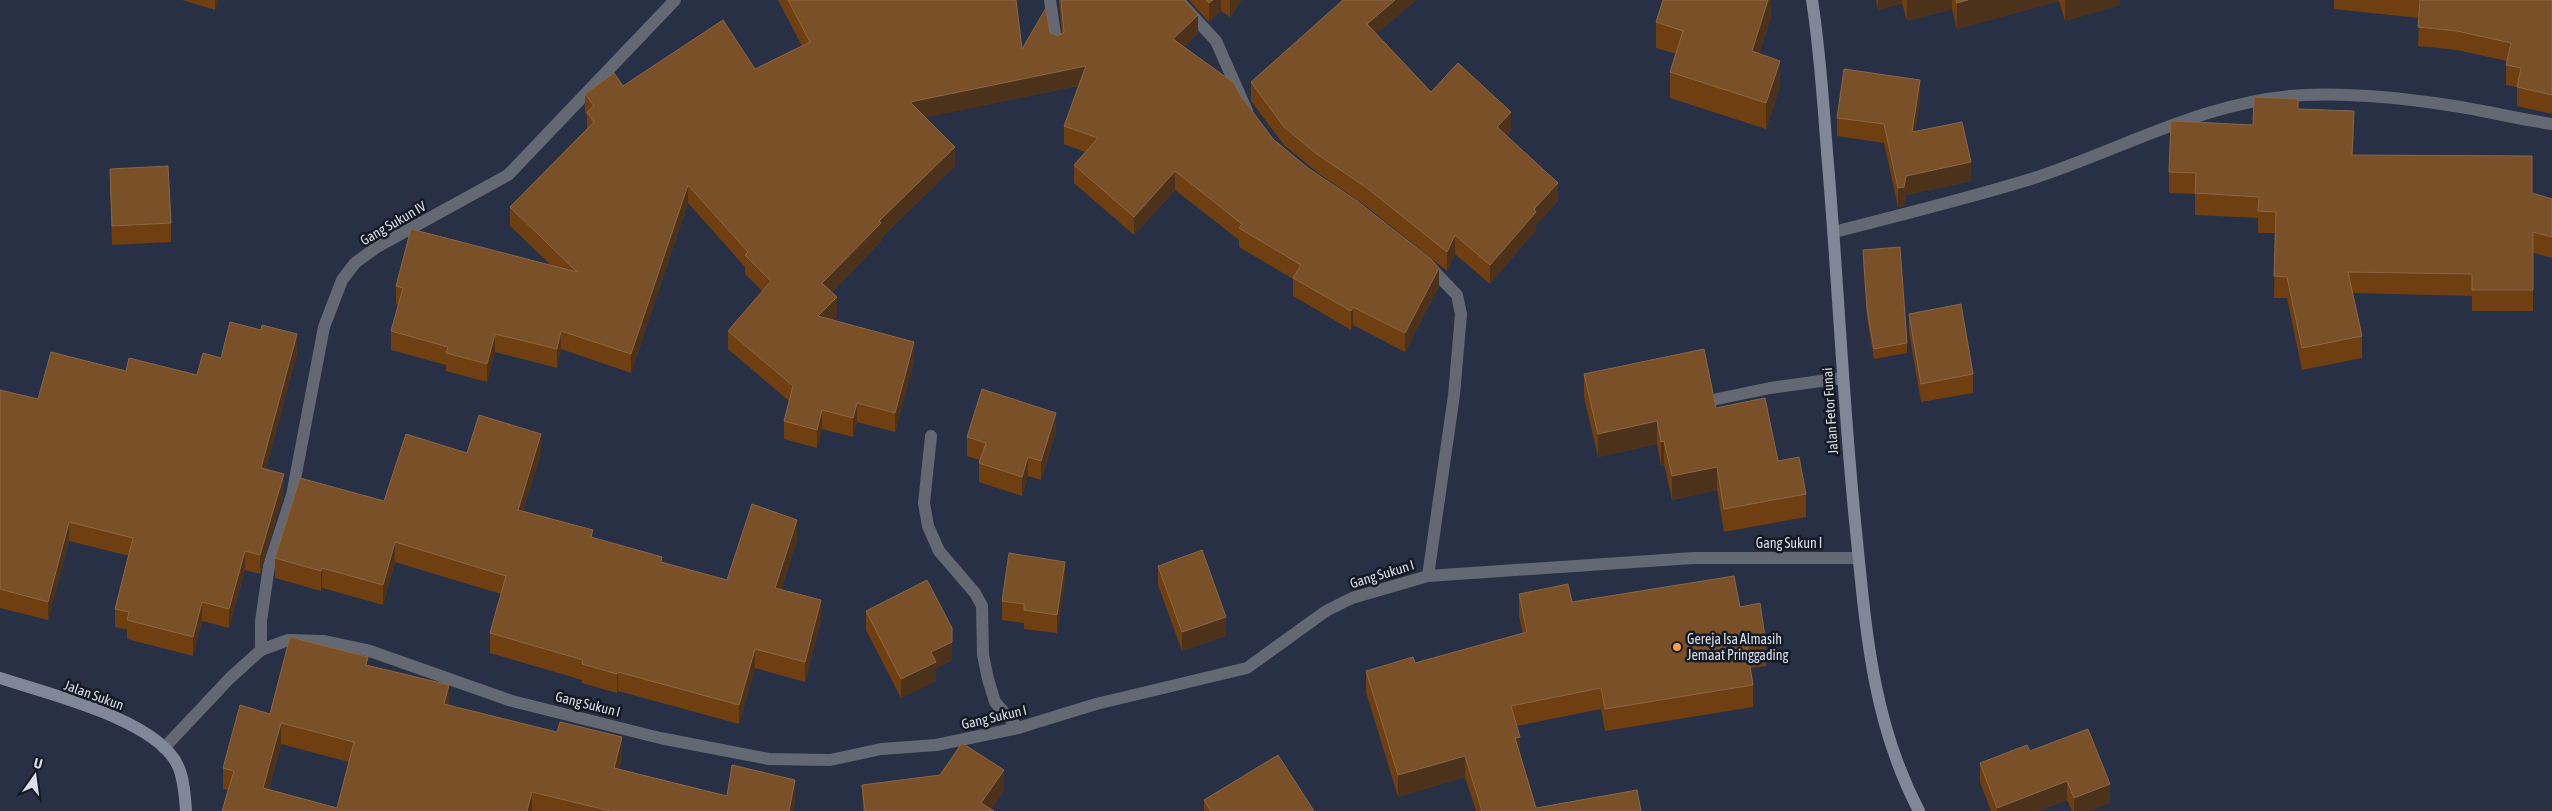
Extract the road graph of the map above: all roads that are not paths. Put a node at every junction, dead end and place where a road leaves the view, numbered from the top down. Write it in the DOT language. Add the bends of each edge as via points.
graph roads {
  1 [pos="675,0"];
  2 [pos="1050,0"];
  3 [pos="1178,0"];
  4 [pos="1812,0"];
  5 [pos="1057,47"];
  6 [pos="1256,123"];
  7 [pos="2552,124"];
  8 [pos="1834,232"];
  9 [pos="1414,254"];
  10 [pos="1842,378"];
  11 [pos="1716,399"];
  12 [pos="931,436"];
  13 [pos="1858,558"];
  14 [pos="1428,576"];
  15 [pos="260,650"];
  16 [pos="0,678"];
  17 [pos="1018,728"];
  18 [pos="164,748"];
  19 [pos="186,811"];
  20 [pos="1919,811"];
  1 -- 15 [label="street, Gang Sukun IV" via="508,175 377,247 355,263 342,280 324,327 292,495 269,566"];
  2 -- 5 [label="street"];
  3 -- 6 [label="street" via="1216,41"];
  4 -- 8 [label="street, Jalan Fetor Funai" via="1818,34"];
  7 -- 8 [label="street" via="2449,105 2345,95 2303,95 2256,101 2190,119 2032,178"];
  8 -- 10 [label="street, Jalan Fetor Funai"];
  9 -- 14 [label="street" via="1457,295 1461,314 1454,395"];
  10 -- 11 [label="street"];
  10 -- 13 [label="street, Jalan Fetor Funai"];
  12 -- 17 [label="street" via="924,504 928,526 939,551 982,606 982,655 995,702"];
  13 -- 14 [label="street, Gang Sukun I" via="1692,558"];
  13 -- 20 [label="street, Jalan Fetor Funai" via="1866,635 1884,730"];
  14 -- 17 [label="street, Gang Sukun I" via="1352,598 1326,611 1247,668 1096,704"];
  15 -- 17 [label="street, Gang Sukun I" via="288,640 324,641 367,650 512,701 660,738 769,759 830,760 881,749 936,745"];
  15 -- 18 [label="street, Gang Sukun I"];
  16 -- 18 [label="street, Jalan Sukun" via="116,716"];
  18 -- 19 [label="street, Jalan Sukun" via="178,765"];
}
